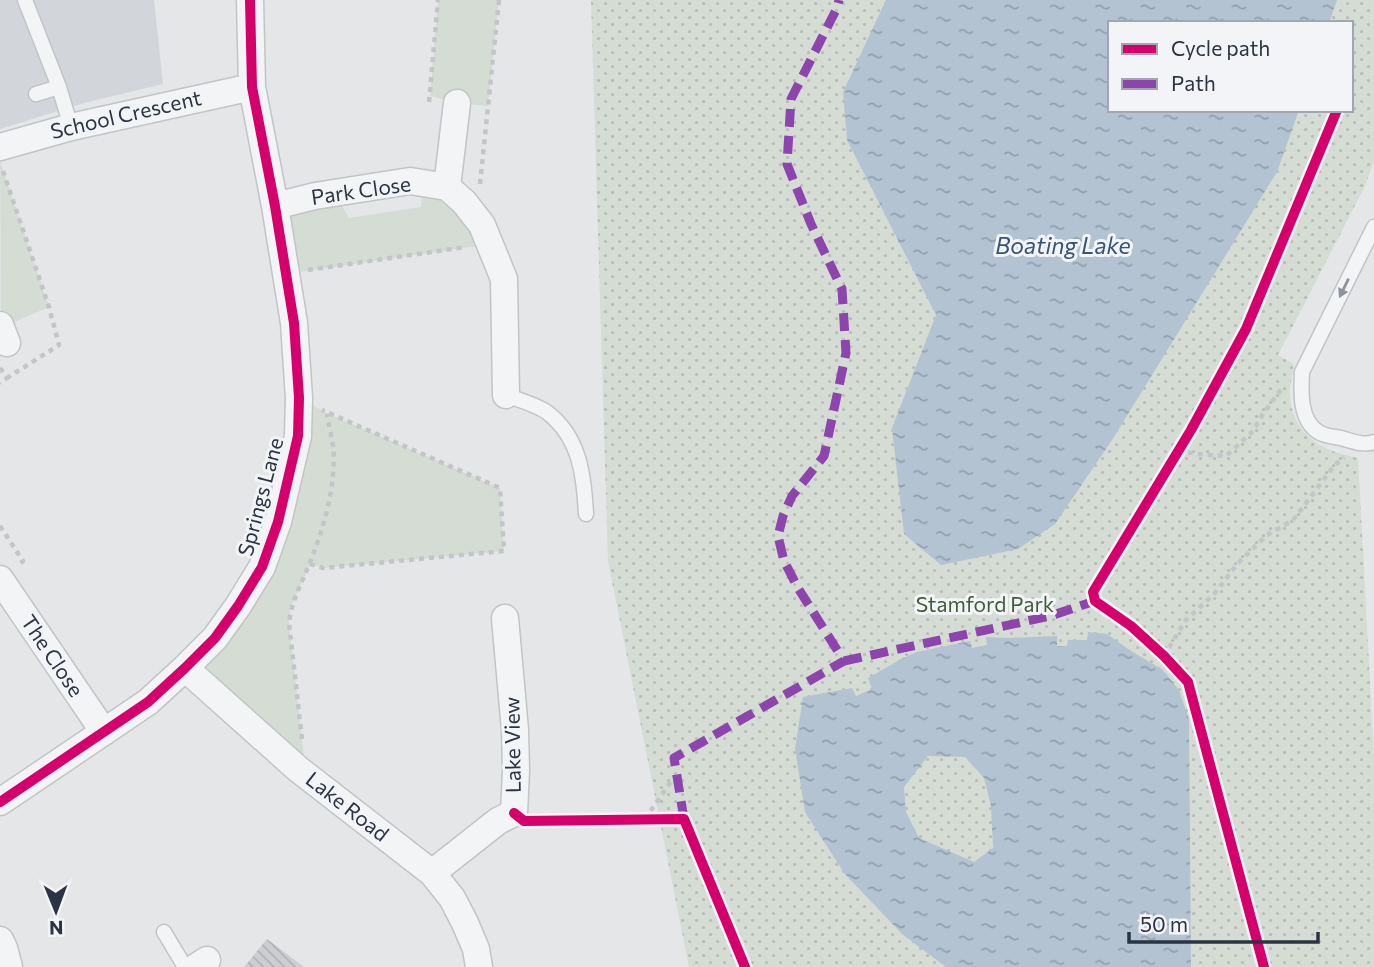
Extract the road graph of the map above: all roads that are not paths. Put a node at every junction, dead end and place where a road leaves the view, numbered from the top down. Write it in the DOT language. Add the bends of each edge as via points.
graph roads {
  1 [pos="25,0"];
  2 [pos="250,0"];
  3 [pos="252,87"];
  4 [pos="59,88"];
  5 [pos="36,94"];
  6 [pos="457,103"];
  7 [pos="71,127"];
  8 [pos="2,146"];
  9 [pos="447,187"];
  10 [pos="275,206"];
  11 [pos="1374,227"];
  12 [pos="506,395"];
  13 [pos="1367,443"];
  14 [pos="586,514"];
  15 [pos="0,579"];
  16 [pos="505,618"];
  17 [pos="185,668"];
  18 [pos="104,732"];
  19 [pos="0,802"];
  20 [pos="432,873"];
  21 [pos="164,932"];
  22 [pos="0,940"];
  23 [pos="196,965"];
  24 [pos="9,967"];
  25 [pos="479,967"];
  1 -- 4 [label="lane"];
  2 -- 3 [label="street, Springs Lane"];
  3 -- 7 [label="street, School Crescent"];
  3 -- 10 [label="street, Springs Lane"];
  4 -- 5 [label="lane"];
  4 -- 7 [label="lane"];
  6 -- 9 [label="street"];
  7 -- 8 [label="street, School Crescent"];
  9 -- 10 [label="street, Park Close" via="411,181"];
  9 -- 12 [label="street" via="482,225 504,279"];
  10 -- 17 [label="street, Springs Lane" via="294,323 298,436 278,522 262,567 215,638"];
  11 -- 13 [label="lane, one-way" via="1302,372 1300,398 1307,420 1318,432"];
  12 -- 14 [label="lane" via="546,411 564,430 584,477"];
  15 -- 18 [label="street, The Close"];
  16 -- 20 [label="street, Lake View" via="515,730 514,813"];
  17 -- 18 [label="street, Springs Lane" via="148,702"];
  17 -- 20 [label="street, Lake Road" via="298,769"];
  18 -- 19 [label="street, Springs Lane"];
  20 -- 25 [label="street, Lake Road" via="465,923"];
  21 -- 23 [label="lane"];
  22 -- 24 [label="street"];
}
